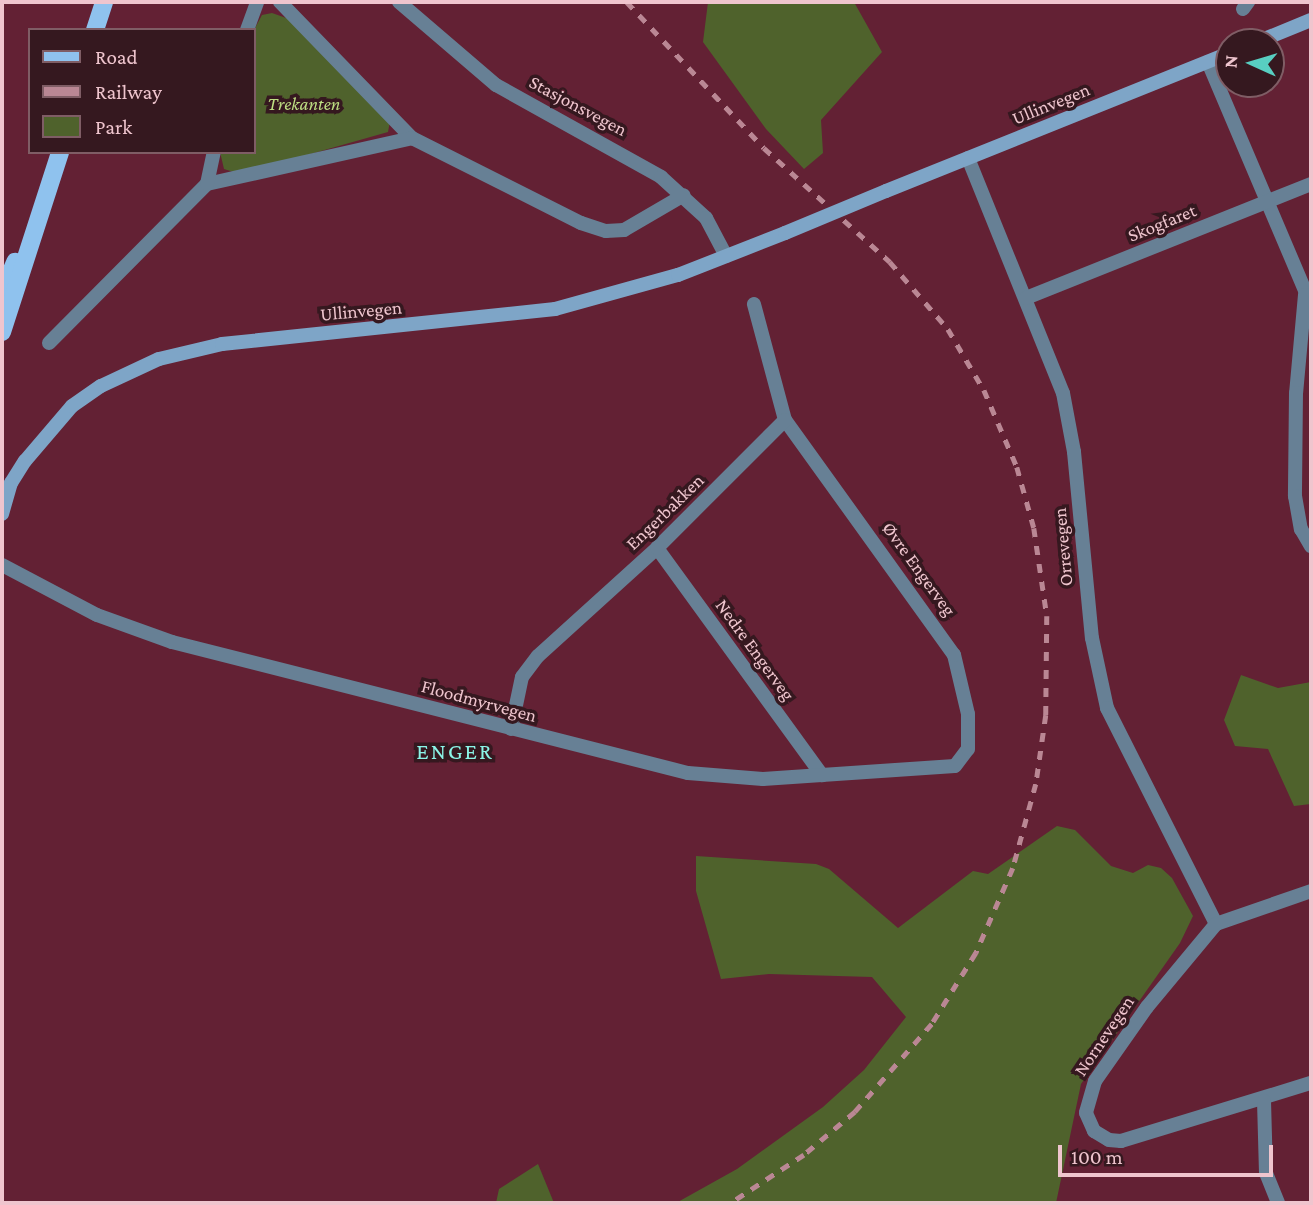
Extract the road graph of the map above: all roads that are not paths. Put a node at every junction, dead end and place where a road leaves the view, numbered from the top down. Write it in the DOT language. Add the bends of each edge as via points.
graph roads {
  1 [pos="104,2"];
  2 [pos="257,2"];
  3 [pos="281,2"];
  4 [pos="399,2"];
  5 [pos="1311,20"];
  6 [pos="96,28"];
  7 [pos="248,28"];
  8 [pos="1285,31"];
  9 [pos="1215,59"];
  10 [pos="1208,62"];
  11 [pos="412,138"];
  12 [pos="59,154"];
  13 [pos="214,154"];
  14 [pos="968,158"];
  15 [pos="207,184"];
  16 [pos="1311,184"];
  17 [pos="684,195"];
  18 [pos="1266,202"];
  19 [pos="38,215"];
  20 [pos="726,256"];
  21 [pos="2,293"];
  22 [pos="1026,298"];
  23 [pos="1308,300"];
  24 [pos="754,304"];
  25 [pos="2,332"];
  26 [pos="49,343"];
  27 [pos="785,420"];
  28 [pos="2,514"];
  29 [pos="1311,546"];
  30 [pos="657,548"];
  31 [pos="2,565"];
  32 [pos="510,729"];
  33 [pos="964,760"];
  34 [pos="822,775"];
  35 [pos="1311,891"];
  36 [pos="1216,924"];
  37 [pos="1311,1083"];
  38 [pos="1264,1101"];
  39 [pos="1278,1203"];
  1 -- 6 [label="main road"];
  2 -- 7 [label="street"];
  3 -- 11 [label="street"];
  4 -- 17 [label="street, Stasjonsvegen" via="496,85 631,157"];
  5 -- 8 [label="main road"];
  9 -- 10 [label="main road, Ullinvegen"];
  10 -- 14 [label="main road, Ullinvegen"];
  10 -- 18 [label="street"];
  11 -- 15 [label="street"];
  11 -- 17 [label="street" via="606,231 636,225"];
  12 -- 19 [label="main road"];
  13 -- 15 [label="street"];
  14 -- 20 [label="main road, Ullinvegen, bridge"];
  14 -- 22 [label="street, Orrevegen"];
  15 -- 26 [label="street"];
  16 -- 18 [label="street, Skogfaret"];
  17 -- 20 [label="street, Stasjonsvegen" via="706,218"];
  18 -- 22 [label="street, Skogfaret"];
  18 -- 23 [label="street"];
  19 -- 21 [label="main road"];
  19 -- 25 [label="main road"];
  20 -- 28 [label="main road, Ullinvegen" via="620,293 555,309 222,344 159,359 100,386 72,406 25,461 11,483"];
  22 -- 36 [label="street, Orrevegen" via="1069,420 1090,628 1107,708"];
  23 -- 29 [label="street" via="1296,393 1295,496 1301,529"];
  24 -- 27 [label="street"];
  27 -- 30 [label="street, Engerbakken"];
  27 -- 33 [label="street, Øvre Engerveg" via="954,654 968,714"];
  30 -- 32 [label="street, Engerbakken" via="538,656 522,677"];
  30 -- 34 [label="street, Nedre Engerveg"];
  31 -- 32 [label="street, Floodmyrvegen" via="97,615 172,642"];
  32 -- 34 [label="street, Floodmyrvegen" via="688,773 739,779"];
  33 -- 34 [label="street, Floodmyrvegen" via="946,770"];
  35 -- 36 [label="street"];
  36 -- 38 [label="street, Nornevegen" via="1147,1006 1095,1080 1086,1104 1089,1125 1101,1137 1121,1141"];
  37 -- 38 [label="street, Nornevegen"];
  38 -- 39 [label="street" via="1266,1173"];
}
